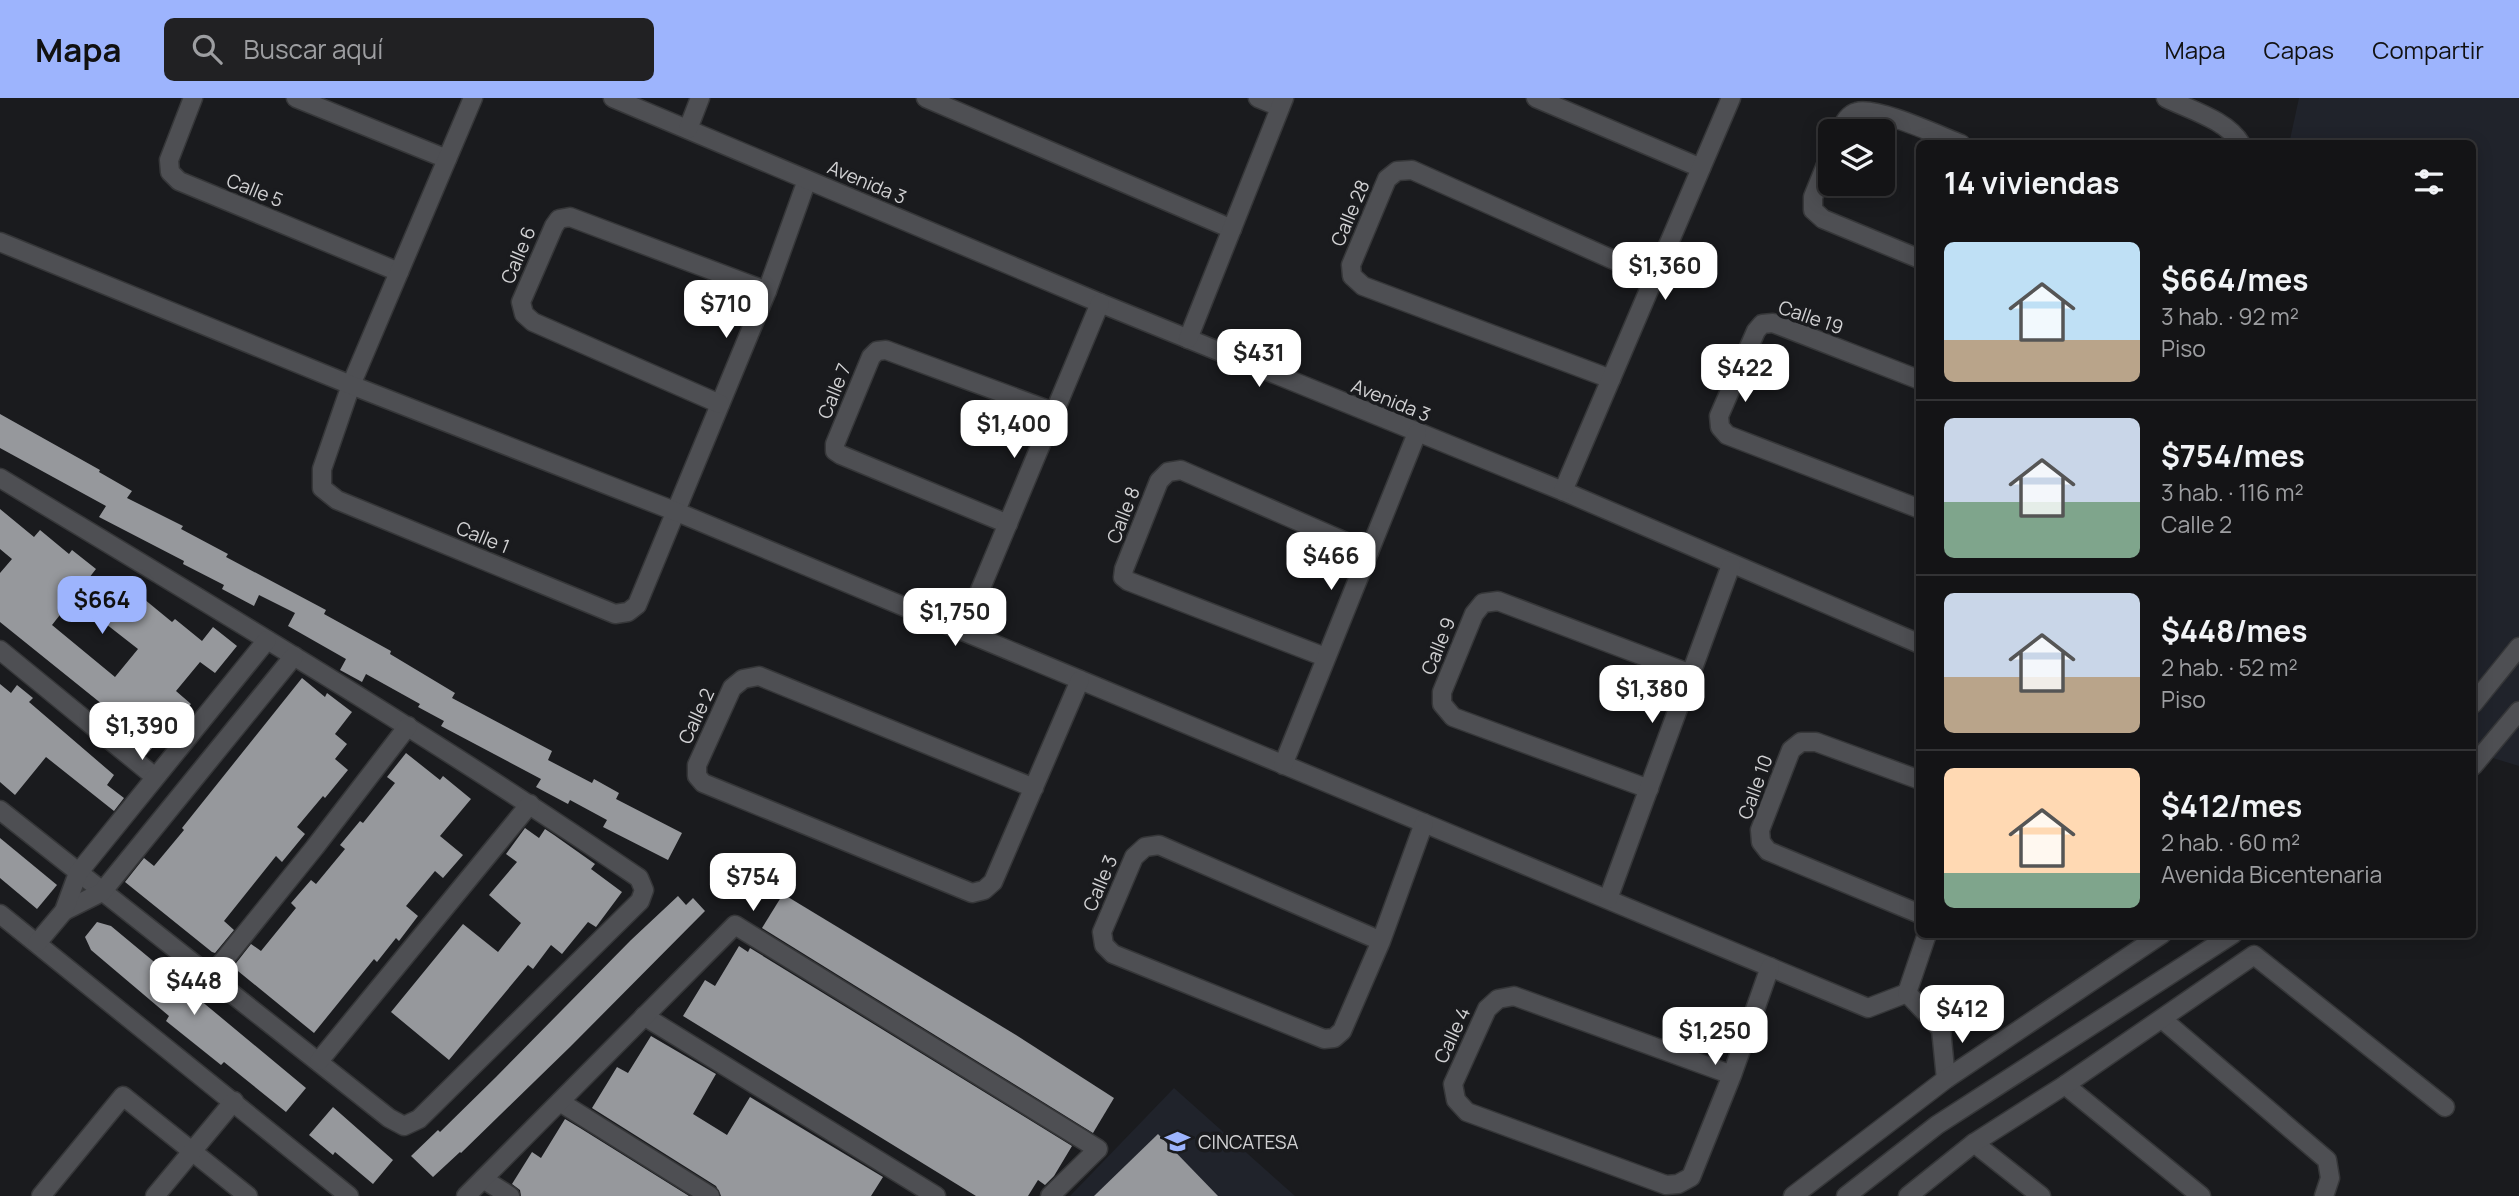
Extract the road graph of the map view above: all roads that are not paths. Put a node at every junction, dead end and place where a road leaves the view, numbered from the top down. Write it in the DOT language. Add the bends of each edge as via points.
graph roads {
  1 [pos="193,98"];
  2 [pos="296,98"];
  3 [pos="473,98"];
  4 [pos="613,98"];
  5 [pos="700,98"];
  6 [pos="926,98"];
  7 [pos="1258,98"];
  8 [pos="1536,98"];
  9 [pos="1731,98"];
  10 [pos="2166,98"];
  11 [pos="1282,102"];
  12 [pos="1846,119"];
  13 [pos="1894,119"];
  14 [pos="1895,119"];
  15 [pos="688,129"];
  16 [pos="1950,140"];
  17 [pos="2239,140"];
  18 [pos="447,159"];
  19 [pos="1701,168"];
  20 [pos="807,180"];
  21 [pos="1818,185"];
  22 [pos="1232,229"];
  23 [pos="0,242"];
  24 [pos="1916,257"];
  25 [pos="400,272"];
  26 [pos="1654,278"];
  27 [pos="767,291"];
  28 [pos="1100,303"];
  29 [pos="1188,339"];
  30 [pos="1916,378"];
  31 [pos="1611,379"];
  32 [pos="351,386"];
  33 [pos="720,404"];
  34 [pos="1054,412"];
  35 [pos="1417,433"];
  36 [pos="0,478"];
  37 [pos="1563,491"];
  38 [pos="1916,507"];
  39 [pos="677,512"];
  40 [pos="1007,524"];
  41 [pos="1369,552"];
  42 [pos="1731,565"];
  43 [pos="963,631"];
  44 [pos="267,640"];
  45 [pos="1916,642"];
  46 [pos="2519,647"];
  47 [pos="0,650"];
  48 [pos="294,656"];
  49 [pos="1325,657"];
  50 [pos="1691,674"];
  51 [pos="1080,680"];
  52 [pos="2476,700"];
  53 [pos="2519,711"];
  54 [pos="408,726"];
  55 [pos="2476,762"];
  56 [pos="1283,765"];
  57 [pos="155,777"];
  58 [pos="1916,779"];
  59 [pos="1034,788"];
  60 [pos="1649,789"];
  61 [pos="530,804"];
  62 [pos="0,810"];
  63 [pos="1424,822"];
  64 [pos="78,873"];
  65 [pos="102,892"];
  66 [pos="1608,899"];
  67 [pos="64,911"];
  68 [pos="1916,912"];
  69 [pos="0,914"];
  70 [pos="1926,938"];
  71 [pos="2156,938"];
  72 [pos="2228,938"];
  73 [pos="2233,938"];
  74 [pos="1381,941"];
  75 [pos="37,943"];
  76 [pos="2254,955"];
  77 [pos="1770,967"];
  78 [pos="211,976"];
  79 [pos="1907,993"];
  80 [pos="644,1016"];
  81 [pos="2162,1019"];
  82 [pos="319,1061"];
  83 [pos="1732,1074"];
  84 [pos="1946,1079"];
  85 [pos="2065,1085"];
  86 [pos="234,1101"];
  87 [pos="560,1102"];
  88 [pos="2445,1107"];
  89 [pos="1974,1143"];
  90 [pos="192,1151"];
  91 [pos="483,1179"];
  92 [pos="41,1196"];
  93 [pos="155,1196"];
  94 [pos="248,1196"];
  95 [pos="349,1196"];
  96 [pos="466,1196"];
  97 [pos="510,1196"];
  98 [pos="710,1196"];
  99 [pos="936,1196"];
  100 [pos="1050,1196"];
  101 [pos="1793,1196"];
  102 [pos="1846,1196"];
  103 [pos="1908,1196"];
  104 [pos="2041,1196"];
  105 [pos="2201,1196"];
  106 [pos="2323,1196"];
  1 -- 25 [label="street, Calle 5" via="169,160 170,172 179,181"];
  2 -- 18 [label="street"];
  3 -- 18 [label="street"];
  4 -- 15 [label="street, Avenida 3"];
  5 -- 15 [label="street"];
  6 -- 22 [label="street"];
  7 -- 11 [label="street"];
  8 -- 19 [label="street"];
  9 -- 19 [label="street"];
  10 -- 17 [label="street" via="2223,126"];
  11 -- 22 [label="street"];
  12 -- 13 [label="street" via="1856,112 1873,111"];
  14 -- 16 [label="street"];
  15 -- 20 [label="street, Avenida 3"];
  18 -- 25 [label="street"];
  19 -- 26 [label="street"];
  20 -- 27 [label="street"];
  20 -- 28 [label="street, Avenida 3"];
  21 -- 24 [label="street" via="1813,211 1823,219"];
  22 -- 29 [label="street"];
  23 -- 32 [label="street"];
  25 -- 32 [label="street"];
  26 -- 31 [label="street"];
  26 -- 31 [label="street, Calle 28" via="1412,170 1397,171 1387,179 1351,265 1352,276 1363,286"];
  27 -- 33 [label="street"];
  27 -- 33 [label="street, Calle 6" via="570,217 559,219 554,226 521,302 524,314 533,322"];
  28 -- 29 [label="street, Avenida 3"];
  28 -- 34 [label="street"];
  29 -- 35 [label="street, Avenida 3"];
  30 -- 38 [label="street, Calle 19" via="1773,323 1762,324 1719,416 1727,435"];
  31 -- 37 [label="street"];
  32 -- 39 [label="street"];
  32 -- 39 [label="street, Calle 1" via="322,469 322,488 337,500 615,614 637,605"];
  33 -- 39 [label="street"];
  34 -- 40 [label="street"];
  34 -- 40 [label="street, Calle 7" via="886,350 871,357 835,451"];
  35 -- 37 [label="street, Avenida 3"];
  35 -- 41 [label="street"];
  36 -- 44 [label="street"];
  37 -- 42 [label="street, Avenida 3"];
  39 -- 43 [label="street"];
  40 -- 43 [label="street"];
  41 -- 49 [label="street"];
  41 -- 49 [label="street, Calle 8" via="1181,470 1168,472 1159,481 1123,576"];
  42 -- 45 [label="street, Avenida 3"];
  42 -- 50 [label="street"];
  43 -- 51 [label="street"];
  44 -- 48 [label="street"];
  44 -- 57 [label="street"];
  46 -- 52 [label="street"];
  47 -- 57 [label="street"];
  48 -- 54 [label="street"];
  48 -- 65 [label="street"];
  49 -- 56 [label="street"];
  50 -- 60 [label="street"];
  50 -- 60 [label="street, Calle 9" via="1499,601 1483,603 1474,614 1443,692 1442,704 1453,717"];
  51 -- 56 [label="street"];
  51 -- 59 [label="street"];
  53 -- 55 [label="street"];
  54 -- 61 [label="street"];
  54 -- 78 [label="street"];
  56 -- 63 [label="street"];
  57 -- 64 [label="street"];
  58 -- 68 [label="street, Calle 10" via="1816,742 1801,743 1791,750 1760,830 1768,851"];
  59 -- 59 [label="street, Calle 2" via="993,882 972,893 703,783 696,765 732,688 743,679 759,676"];
  60 -- 66 [label="street"];
  61 -- 82 [label="street"];
  61 -- 82 [label="street" via="639,878 644,890 640,901 419,1119 404,1126 389,1118"];
  62 -- 64 [label="street"];
  63 -- 66 [label="street"];
  63 -- 74 [label="street"];
  64 -- 65 [label="street"];
  64 -- 67 [label="street"];
  65 -- 67 [label="street"];
  65 -- 78 [label="street"];
  66 -- 77 [label="street"];
  67 -- 75 [label="street"];
  69 -- 75 [label="street"];
  70 -- 79 [label="street"];
  71 -- 84 [label="street"];
  72 -- 102 [label="street" via="1937,1125"];
  73 -- 76 [label="street"];
  74 -- 74 [label="street, Calle 3" via="1342,1031 1324,1040 1114,954 1104,945 1102,932 1134,857 1145,847 1158,845"];
  75 -- 86 [label="street"];
  76 -- 81 [label="street"];
  76 -- 88 [label="street"];
  77 -- 79 [label="street" via="1868,1008"];
  77 -- 83 [label="street"];
  78 -- 82 [label="street"];
  79 -- 84 [label="street" via="1941,1029"];
  80 -- 87 [label="street"];
  80 -- 99 [label="street"];
  80 -- 100 [label="street" via="735,925 1098,1149"];
  81 -- 85 [label="street"];
  81 -- 106 [label="street" via="2327,1160 2330,1178"];
  83 -- 83 [label="street, Calle 4" via="1691,1177 1666,1185 1468,1111 1456,1100 1452,1084 1486,1009 1498,999 1514,996"];
  84 -- 101 [label="street"];
  85 -- 89 [label="street"];
  85 -- 105 [label="street"];
  86 -- 90 [label="street"];
  86 -- 95 [label="street"];
  87 -- 91 [label="street"];
  87 -- 98 [label="street"];
  89 -- 103 [label="street"];
  89 -- 104 [label="street"];
  90 -- 92 [label="street" via="123,1096"];
  90 -- 93 [label="street"];
  90 -- 94 [label="street"];
  91 -- 96 [label="street"];
  91 -- 97 [label="street"];
}
